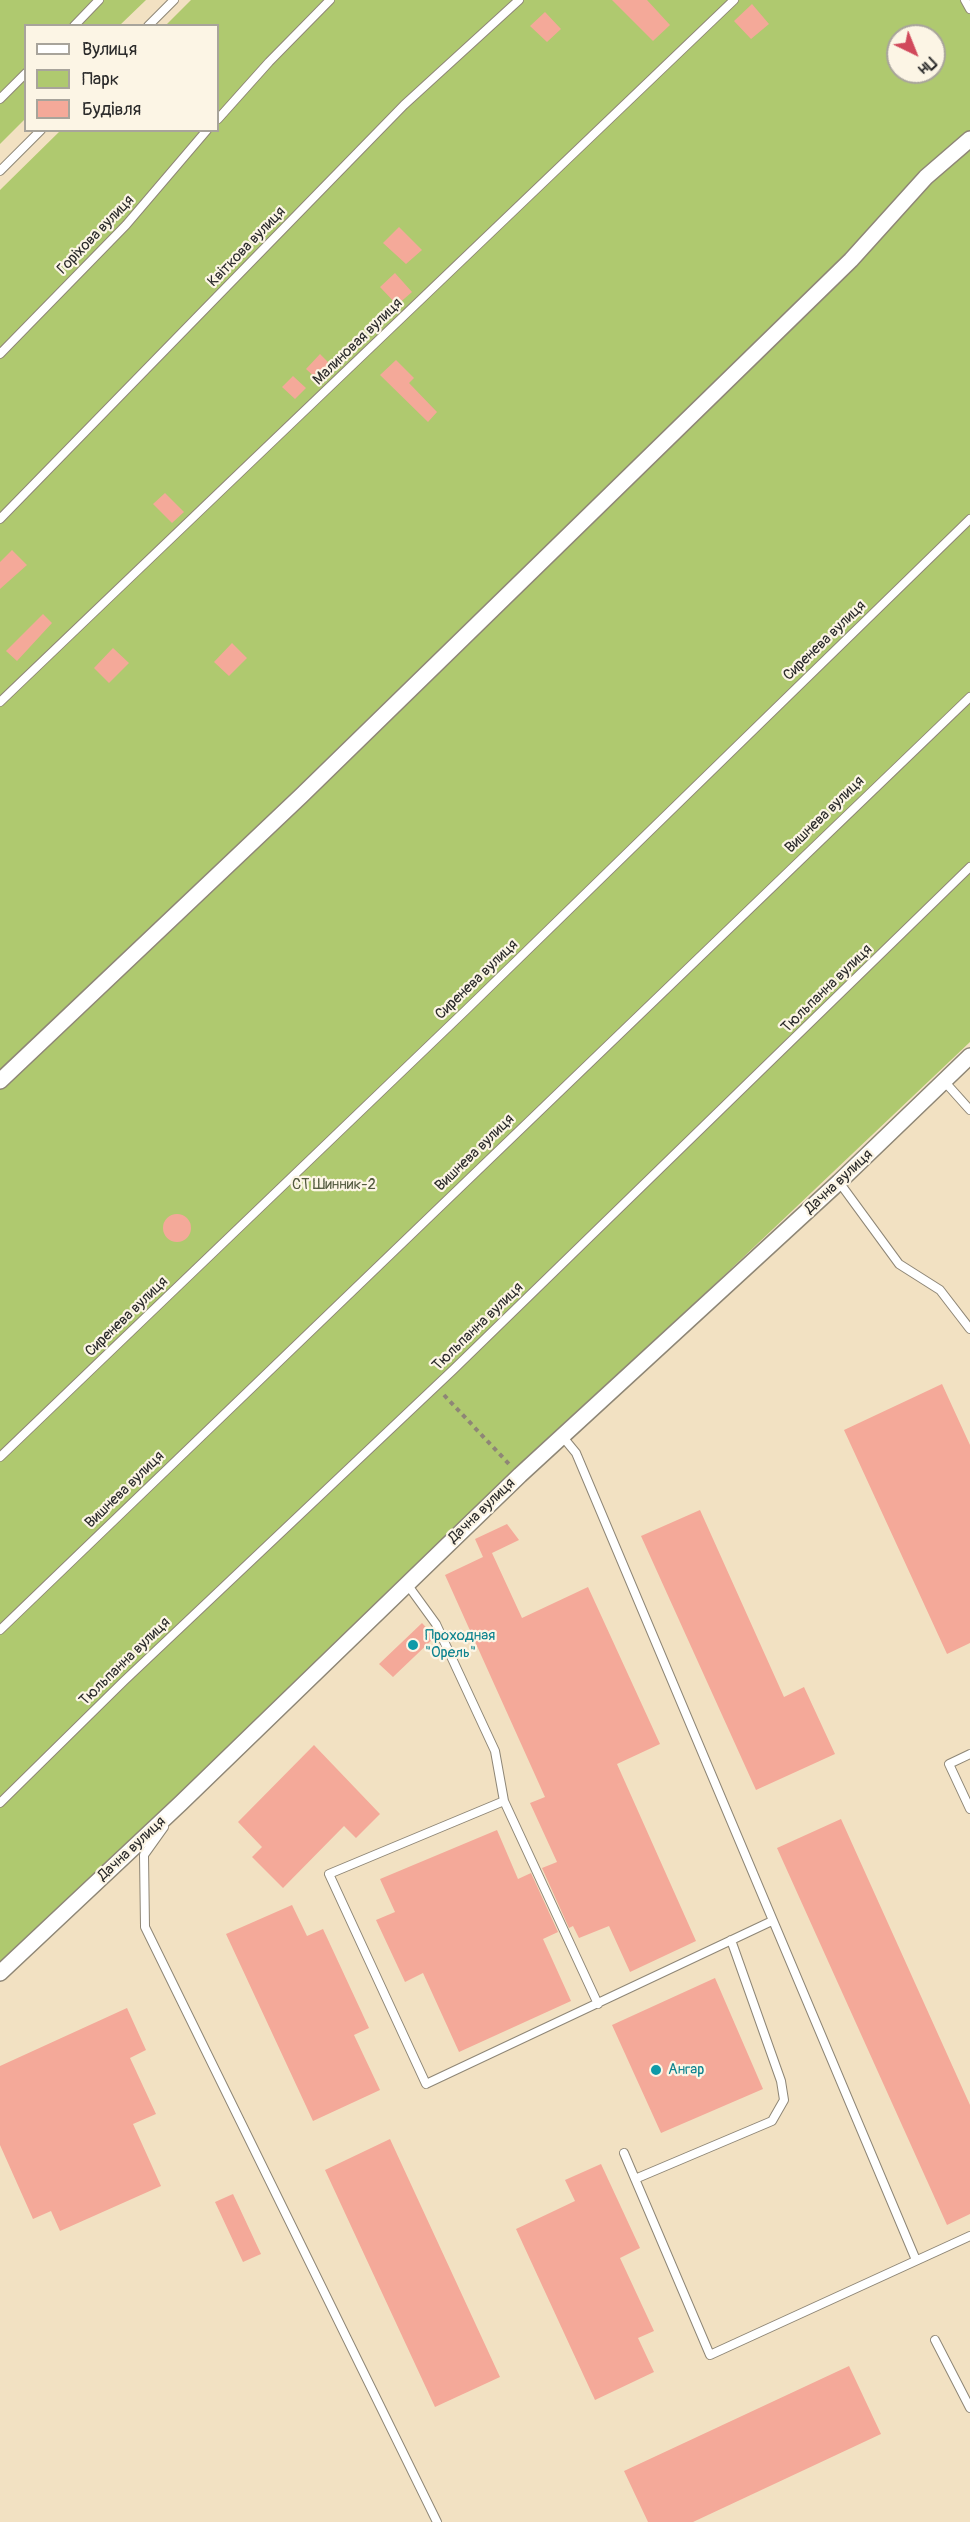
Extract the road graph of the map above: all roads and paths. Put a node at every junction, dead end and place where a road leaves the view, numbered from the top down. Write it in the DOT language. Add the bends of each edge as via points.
graph roads {
  1 [pos="99,0"];
  2 [pos="174,0"];
  3 [pos="330,0"];
  4 [pos="519,0"];
  5 [pos="734,0"];
  6 [pos="965,0"];
  7 [pos="970,9"];
  8 [pos="76,24"];
  9 [pos="150,24"];
  10 [pos="24,75"];
  11 [pos="0,99"];
  12 [pos="219,118"];
  13 [pos="39,132"];
  14 [pos="205,132"];
  15 [pos="970,139"];
  16 [pos="0,171"];
  17 [pos="0,354"];
  18 [pos="0,519"];
  19 [pos="970,519"];
  20 [pos="970,697"];
  21 [pos="0,702"];
  22 [pos="970,867"];
  23 [pos="970,1056"];
  24 [pos="0,1081"];
  25 [pos="944,1081"];
  26 [pos="970,1110"];
  27 [pos="839,1182"];
  28 [pos="970,1329"];
  29 [pos="436,1386"];
  30 [pos="562,1436"];
  31 [pos="0,1458"];
  32 [pos="520,1475"];
  33 [pos="406,1584"];
  34 [pos="0,1630"];
  35 [pos="970,1754"];
  36 [pos="504,1801"];
  37 [pos="0,1803"];
  38 [pos="180,1803"];
  39 [pos="970,1809"];
  40 [pos="772,1921"];
  41 [pos="731,1940"];
  42 [pos="0,1973"];
  43 [pos="598,2004"];
  44 [pos="624,2153"];
  45 [pos="635,2179"];
  46 [pos="970,2236"];
  47 [pos="916,2260"];
  48 [pos="935,2340"];
  49 [pos="970,2408"];
  50 [pos="437,2522"];
  1 -- 8 [label="lane"];
  2 -- 9 [label="lane"];
  3 -- 12 [label="lane"];
  4 -- 18 [label="lane, Квіткова вулиця" via="404,105"];
  5 -- 21 [label="lane, Малиновая вулиця"];
  6 -- 7 [label="lane"];
  10 -- 11 [label="lane"];
  13 -- 16 [label="lane"];
  14 -- 17 [label="lane, Горіхова вулиця" via="126,225"];
  15 -- 24 [label="street" via="926,177 851,260 301,796"];
  19 -- 31 [label="lane, Сиренева вулиця"];
  20 -- 34 [label="lane, Вишнева вулиця"];
  22 -- 29 [label="lane, Тюльпанна вулиця"];
  23 -- 25 [label="street, Дачна вулиця"];
  25 -- 26 [label="lane"];
  25 -- 27 [label="street, Дачна вулиця"];
  27 -- 28 [label="lane" via="899,1264 940,1290"];
  27 -- 30 [label="street, Дачна вулиця"];
  29 -- 32 [label="path"];
  29 -- 37 [label="lane, Тюльпанна вулиця"];
  30 -- 32 [label="street, Дачна вулиця"];
  30 -- 40 [label="lane" via="576,1453"];
  32 -- 33 [label="street, Дачна вулиця"];
  33 -- 36 [label="lane" via="436,1624 495,1751"];
  33 -- 38 [label="street, Дачна вулиця"];
  35 -- 39 [label="lane" via="949,1764"];
  36 -- 43 [label="lane"];
  36 -- 43 [label="lane" via="329,1874 416,2063 426,2084"];
  38 -- 42 [label="street, Дачна вулиця"];
  38 -- 50 [label="lane" via="144,1855 145,1927"];
  40 -- 41 [label="lane"];
  40 -- 47 [label="lane"];
  41 -- 43 [label="lane"];
  41 -- 45 [label="lane" via="781,2081 784,2100 772,2121"];
  44 -- 45 [label="lane"];
  45 -- 47 [label="lane" via="710,2355"];
  46 -- 47 [label="lane"];
  48 -- 49 [label="lane"];
}
